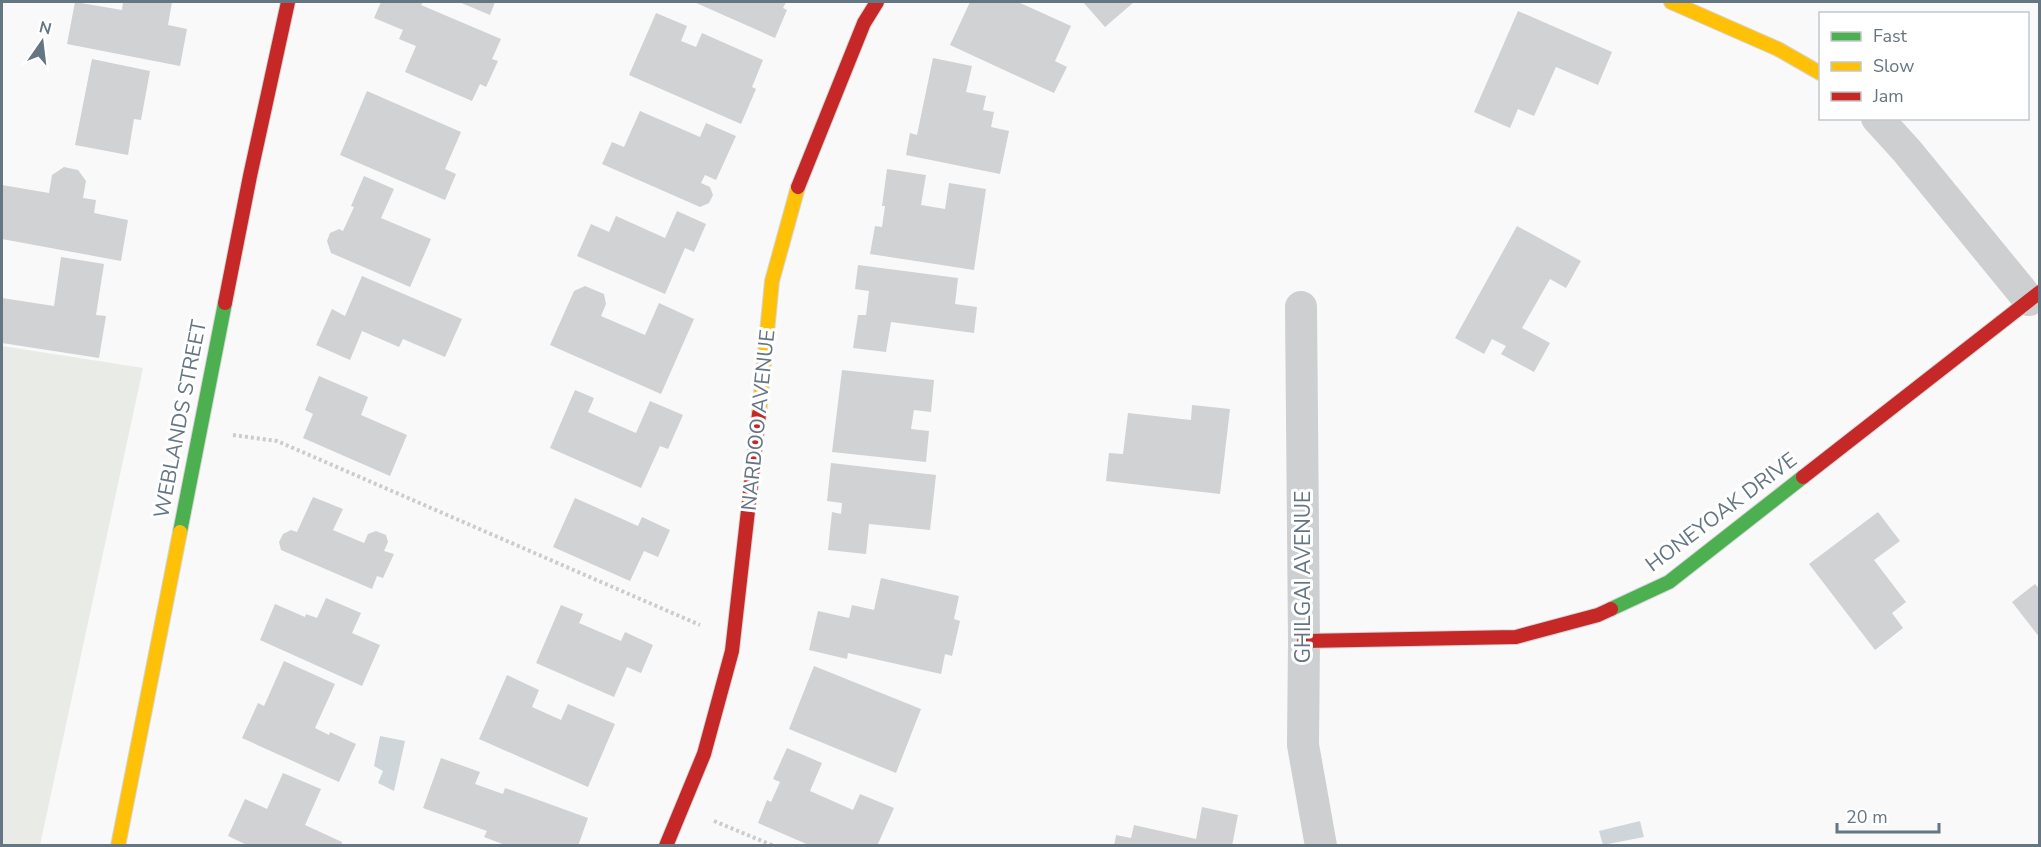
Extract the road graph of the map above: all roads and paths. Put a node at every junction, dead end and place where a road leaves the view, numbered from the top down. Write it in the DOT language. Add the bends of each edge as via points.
graph roads {
  1 [pos="288,2"];
  2 [pos="877,2"];
  3 [pos="1671,2"];
  4 [pos="1819,72"];
  5 [pos="1879,120"];
  6 [pos="2034,296"];
  7 [pos="1301,307"];
  8 [pos="200,429"];
  9 [pos="1304,641"];
  10 [pos="732,651"];
  11 [pos="681,810"];
  12 [pos="118,846"];
  13 [pos="666,846"];
  14 [pos="774,846"];
  15 [pos="1321,846"];
  1 -- 8 [label="street, WEBLANDS STREET"];
  2 -- 10 [label="street, NARDOO AVENUE" via="864,23 801,176 772,281"];
  3 -- 4 [label="street" via="1778,48"];
  5 -- 6 [label="street"];
  6 -- 9 [label="street, HONEYOAK DRIVE" via="1669,582 1598,615 1516,637"];
  7 -- 9 [label="street, GHILGAI AVENUE"];
  8 -- 10 [label="path" via="277,441 702,626 699,642"];
  8 -- 12 [label="street, WEBLANDS STREET"];
  9 -- 15 [label="street, GHILGAI AVENUE" via="1303,745"];
  10 -- 11 [label="street, NARDOO AVENUE" via="704,754"];
  11 -- 13 [label="street, NARDOO AVENUE"];
  11 -- 14 [label="path"];
}
